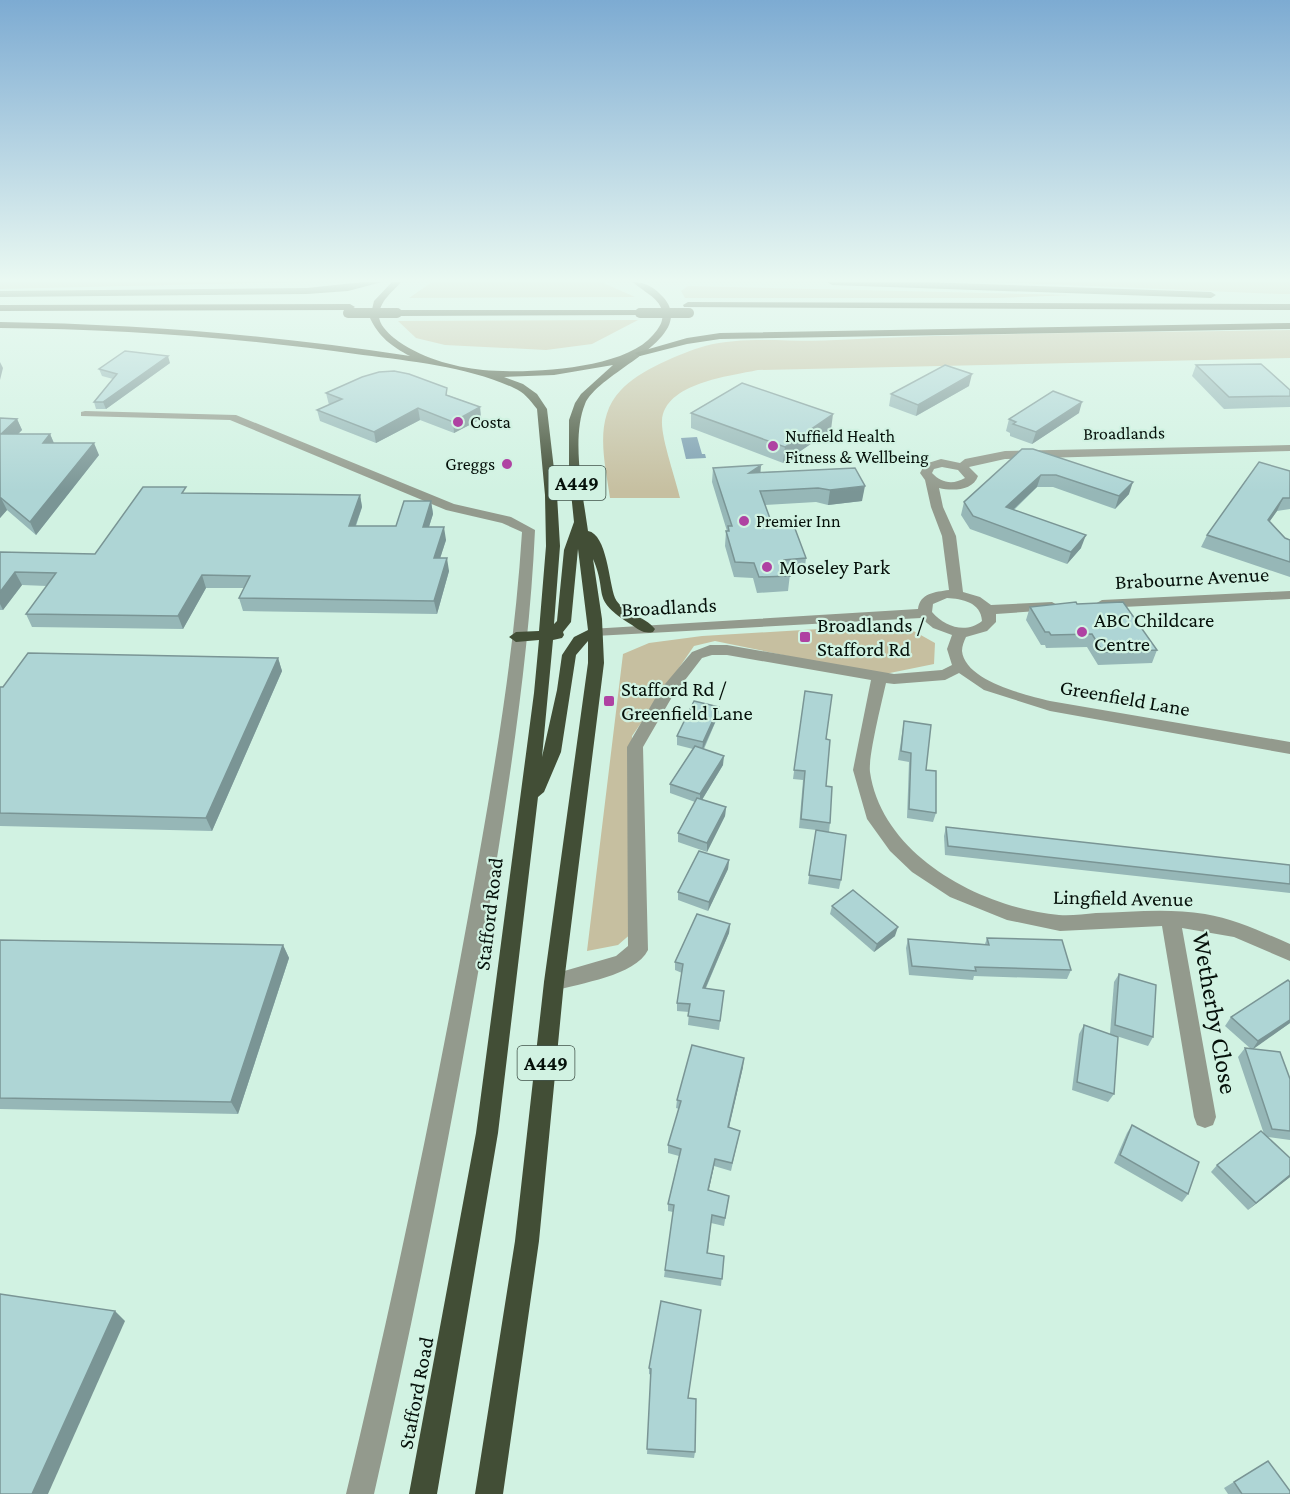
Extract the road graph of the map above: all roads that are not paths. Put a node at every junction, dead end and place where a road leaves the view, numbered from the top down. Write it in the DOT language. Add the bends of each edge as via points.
graph roads {
  1 [pos="369,352"];
  2 [pos="411,352"];
  3 [pos="639,352"];
  4 [pos="647,352"];
  5 [pos="635,355"];
  6 [pos="437,363"];
  7 [pos="482,373"];
  8 [pos="85,414"];
  9 [pos="1290,448"];
  10 [pos="962,467"];
  11 [pos="931,480"];
  12 [pos="957,486"];
  13 [pos="936,496"];
  14 [pos="580,515"];
  15 [pos="956,594"];
  16 [pos="1290,595"];
  17 [pos="1091,604"];
  18 [pos="1068,605"];
  19 [pos="987,610"];
  20 [pos="925,613"];
  21 [pos="648,629"];
  22 [pos="596,632"];
  23 [pos="960,632"];
  24 [pos="548,635"];
  25 [pos="516,637"];
  26 [pos="961,666"];
  27 [pos="879,677"];
  28 [pos="1290,748"];
  29 [pos="528,808"];
  30 [pos="1172,919"];
  31 [pos="1290,953"];
  32 [pos="555,982"];
  33 [pos="1205,1117"];
  34 [pos="360,1494"];
  35 [pos="423,1494"];
  36 [pos="489,1494"];
  1 -- 6 [label="highway"];
  2 -- 6 [label="highway"];
  3 -- 5 [label="highway"];
  4 -- 5 [label="highway"];
  5 -- 7 [label="highway" via="564,371"];
  5 -- 14 [label="highway, A449" via="591,387 574,418 573,451"];
  6 -- 7 [label="highway"];
  7 -- 24 [label="highway, Stafford Road / A449" via="519,386 542,409 553,523"];
  8 -- 25 [label="street" via="232,417 450,507 506,520 529,530"];
  9 -- 10 [label="street, Broadlands" via="1005,455"];
  10 -- 11 [label="street, Broadlands" via="934,465 926,472"];
  10 -- 12 [label="street" via="972,476 971,480"];
  11 -- 12 [label="street"];
  11 -- 13 [label="street"];
  12 -- 13 [label="street"];
  13 -- 15 [label="street" via="949,536"];
  14 -- 21 [label="highway" via="602,565 608,598 615,608"];
  14 -- 22 [label="highway, A449"];
  14 -- 24 [label="highway" via="571,550 564,622"];
  15 -- 19 [label="street" via="975,600"];
  15 -- 20 [label="street" via="931,598"];
  16 -- 17 [label="street, Brabourne Avenue"];
  18 -- 19 [label="street"];
  19 -- 23 [label="street" via="985,626"];
  20 -- 21 [label="street, Broadlands"];
  20 -- 23 [label="street" via="942,628"];
  21 -- 22 [label="street, Broadlands"];
  22 -- 24 [label="highway"];
  22 -- 29 [label="highway" via="579,640 569,655 553,753"];
  22 -- 32 [label="highway, A449" via="592,696"];
  23 -- 26 [label="street" via="955,640"];
  24 -- 25 [label="highway"];
  24 -- 29 [label="highway, Stafford Road / A449"];
  25 -- 34 [label="street" via="496,804 444,1102 395,1347"];
  26 -- 27 [label="street" via="945,675 908,680"];
  26 -- 28 [label="street, Greenfield Lane" via="981,683 1030,702"];
  27 -- 30 [label="street, Lingfield Avenue" via="861,770 873,814 896,846 919,867 957,892 1007,912 1060,923"];
  27 -- 32 [label="street" via="727,650 697,655 666,694 635,747 638,950 622,963"];
  29 -- 35 [label="highway, Stafford Road / A449" via="487,1133"];
  30 -- 31 [label="street, Lingfield Avenue" via="1238,930"];
  30 -- 33 [label="street, Wetherby Close"];
  32 -- 36 [label="highway, A449" via="527,1241"];
}
